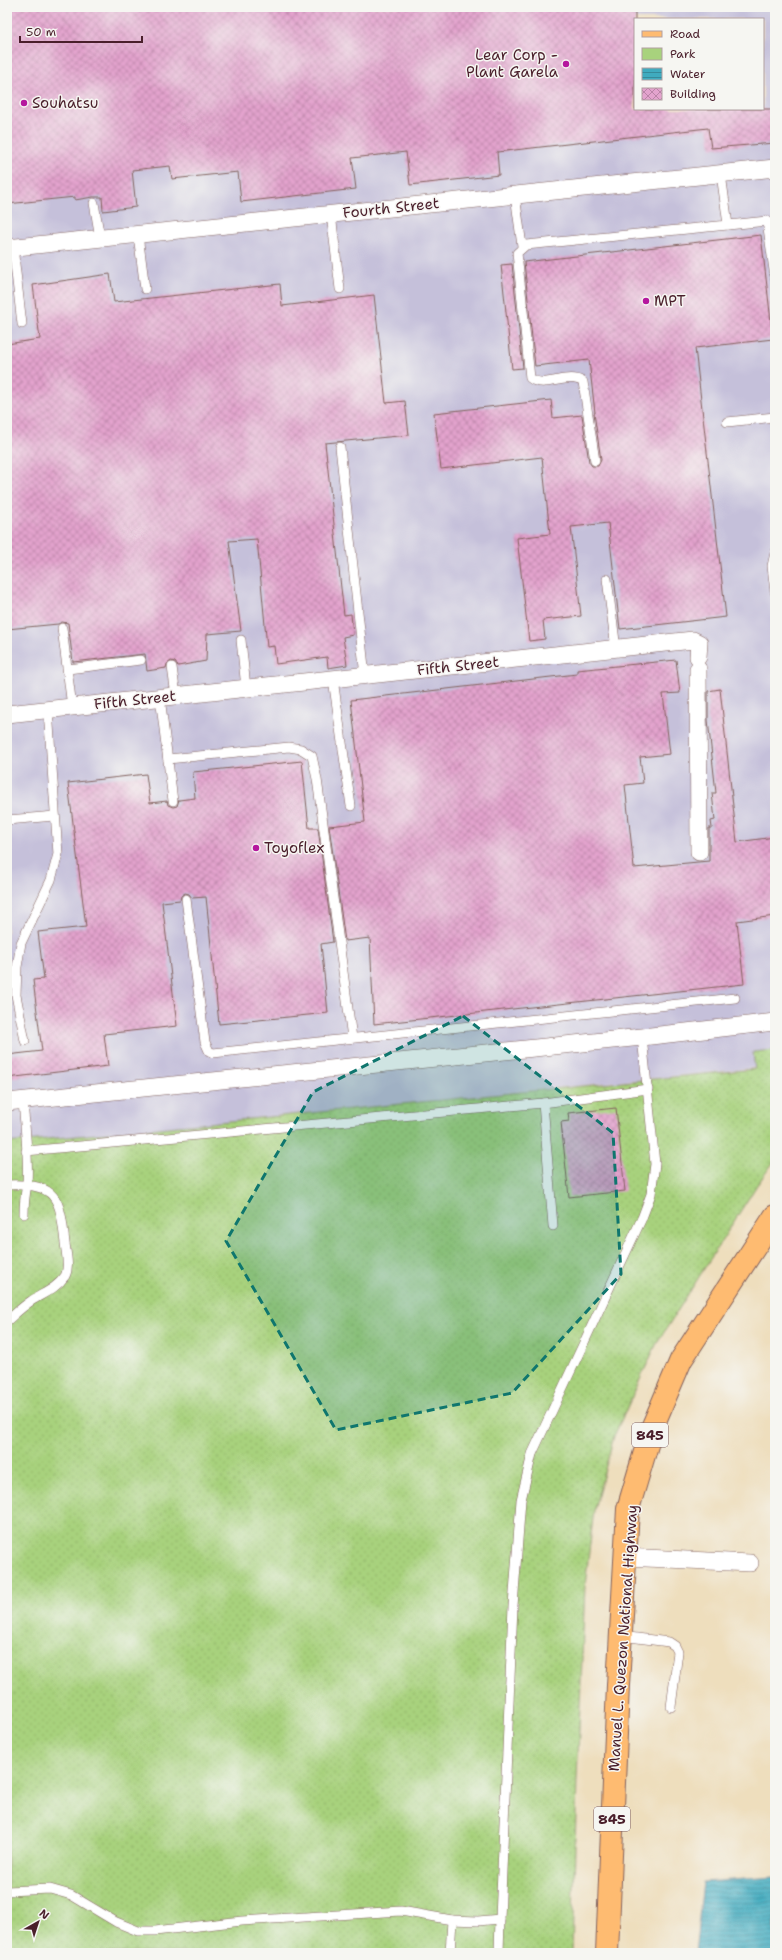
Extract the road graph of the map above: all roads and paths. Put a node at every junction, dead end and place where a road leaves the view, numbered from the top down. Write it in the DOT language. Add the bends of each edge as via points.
graph roads {
  1 [pos="775,168"];
  2 [pos="720,174"];
  3 [pos="515,196"];
  4 [pos="94,203"];
  5 [pos="331,214"];
  6 [pos="728,225"];
  7 [pos="138,235"];
  8 [pos="100,238"];
  9 [pos="522,246"];
  10 [pos="10,248"];
  11 [pos="775,277"];
  12 [pos="145,289"];
  13 [pos="340,289"];
  14 [pos="22,324"];
  15 [pos="775,417"];
  16 [pos="727,422"];
  17 [pos="340,447"];
  18 [pos="595,461"];
  19 [pos="775,553"];
  20 [pos="607,579"];
  21 [pos="775,592"];
  22 [pos="62,628"];
  23 [pos="241,640"];
  24 [pos="616,649"];
  25 [pos="141,660"];
  26 [pos="172,667"];
  27 [pos="68,669"];
  28 [pos="365,676"];
  29 [pos="333,680"];
  30 [pos="246,688"];
  31 [pos="168,696"];
  32 [pos="72,707"];
  33 [pos="48,710"];
  34 [pos="7,714"];
  35 [pos="168,759"];
  36 [pos="173,801"];
  37 [pos="351,806"];
  38 [pos="55,816"];
  39 [pos="7,820"];
  40 [pos="699,852"];
  41 [pos="186,899"];
  42 [pos="736,998"];
  43 [pos="775,1022"];
  44 [pos="642,1037"];
  45 [pos="352,1038"];
  46 [pos="25,1041"];
  47 [pos="648,1089"];
  48 [pos="15,1102"];
  49 [pos="543,1103"];
  50 [pos="26,1151"];
  51 [pos="27,1184"];
  52 [pos="7,1185"];
  53 [pos="24,1214"];
  54 [pos="775,1216"];
  55 [pos="553,1226"];
  56 [pos="7,1321"];
  57 [pos="626,1557"];
  58 [pos="750,1563"];
  59 [pos="621,1636"];
  60 [pos="671,1707"];
  61 [pos="7,1891"];
  62 [pos="500,1919"];
  63 [pos="452,1920"];
  64 [pos="450,1953"];
  65 [pos="499,1953"];
  66 [pos="607,1953"];
  1 -- 2 [label="street, Fourth Street"];
  2 -- 3 [label="street, Fourth Street"];
  2 -- 6 [label="lane"];
  3 -- 5 [label="street, Fourth Street"];
  3 -- 9 [label="lane"];
  4 -- 8 [label="lane"];
  5 -- 7 [label="street, Fourth Street"];
  5 -- 13 [label="lane"];
  6 -- 9 [label="lane"];
  6 -- 11 [label="lane" via="767,221"];
  7 -- 8 [label="street, Fourth Street"];
  7 -- 12 [label="lane"];
  8 -- 10 [label="street, Fourth Street"];
  9 -- 18 [label="lane" via="517,253 530,378 537,382 577,378 583,382"];
  10 -- 14 [label="lane"];
  15 -- 16 [label="lane"];
  17 -- 28 [label="lane"];
  19 -- 21 [label="lane" via="772,566"];
  20 -- 24 [label="lane"];
  22 -- 27 [label="lane"];
  23 -- 30 [label="lane"];
  24 -- 28 [label="street, Fifth Street"];
  24 -- 40 [label="street, Fifth Street" via="695,640 699,643"];
  25 -- 27 [label="lane"];
  26 -- 31 [label="lane"];
  27 -- 32 [label="lane"];
  28 -- 29 [label="street, Fifth Street"];
  29 -- 30 [label="street, Fifth Street"];
  29 -- 37 [label="lane"];
  30 -- 31 [label="street, Fifth Street"];
  31 -- 32 [label="street, Fifth Street"];
  31 -- 35 [label="lane"];
  32 -- 33 [label="street, Fifth Street"];
  33 -- 34 [label="street, Fifth Street"];
  33 -- 38 [label="lane"];
  35 -- 36 [label="lane"];
  35 -- 45 [label="lane" via="289,747 301,749 312,756"];
  38 -- 39 [label="lane"];
  38 -- 46 [label="lane" via="58,854 51,880 21,943 17,967 16,995"];
  41 -- 45 [label="lane" via="205,1042 209,1051 218,1054"];
  42 -- 45 [label="lane"];
  43 -- 44 [label="street"];
  44 -- 47 [label="lane"];
  44 -- 48 [label="street"];
  47 -- 49 [label="lane"];
  47 -- 62 [label="lane" via="655,1164 651,1194 532,1454 520,1500 512,1614"];
  48 -- 50 [label="lane"];
  49 -- 50 [label="lane"];
  49 -- 55 [label="lane"];
  50 -- 51 [label="lane"];
  51 -- 52 [label="lane"];
  51 -- 53 [label="lane"];
  51 -- 56 [label="lane" via="56,1198 61,1208 68,1263 66,1274 60,1282"];
  54 -- 57 [label="main road, Manuel L. Quezon National Highway / 845" via="681,1360 652,1428 628,1509"];
  57 -- 58 [label="street"];
  57 -- 59 [label="main road, Manuel L. Quezon National Highway / 845"];
  59 -- 60 [label="lane" via="669,1642 675,1646 678,1652"];
  59 -- 66 [label="main road, Manuel L. Quezon National Highway / 845"];
  61 -- 63 [label="lane" via="50,1889 71,1894 116,1922 138,1931 242,1921 401,1911"];
  62 -- 63 [label="lane"];
  62 -- 65 [label="lane"];
  63 -- 64 [label="lane"];
}
